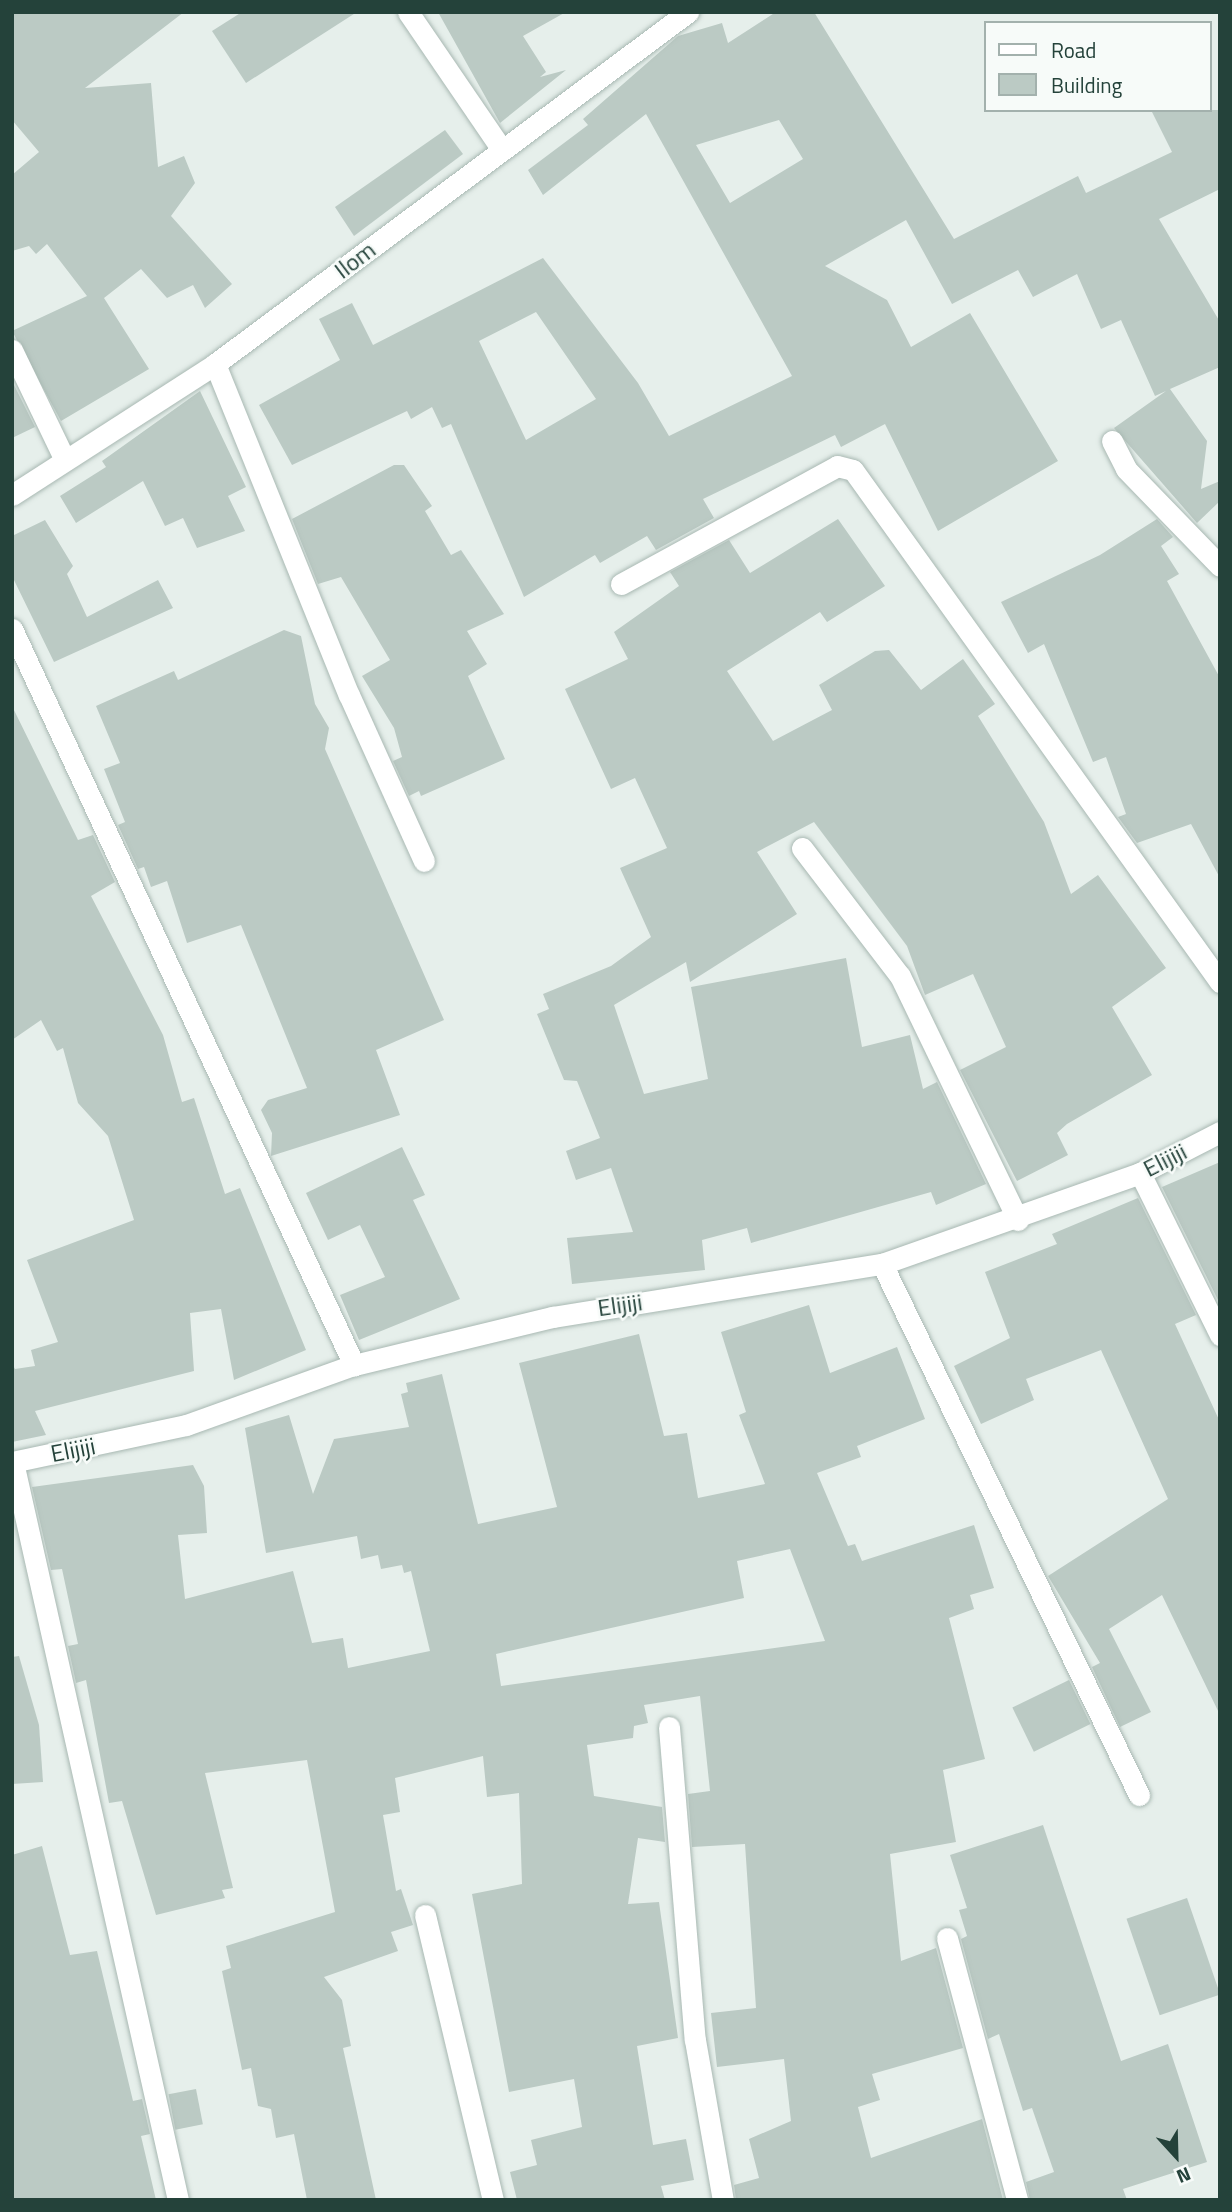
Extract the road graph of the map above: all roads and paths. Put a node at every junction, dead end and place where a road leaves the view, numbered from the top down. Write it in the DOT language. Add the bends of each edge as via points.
graph roads {
  1 [pos="408,12"];
  2 [pos="688,12"];
  3 [pos="502,150"];
  4 [pos="12,351"];
  5 [pos="215,364"];
  6 [pos="1111,441"];
  7 [pos="65,460"];
  8 [pos="12,495"];
  9 [pos="1220,566"];
  10 [pos="621,584"];
  11 [pos="12,629"];
  12 [pos="802,848"];
  13 [pos="424,861"];
  14 [pos="1220,982"];
  15 [pos="1220,1132"];
  16 [pos="1140,1173"];
  17 [pos="1018,1220"];
  18 [pos="882,1264"];
  19 [pos="1220,1335"];
  20 [pos="354,1366"];
  21 [pos="13,1462"];
  22 [pos="669,1727"];
  23 [pos="1139,1795"];
  24 [pos="425,1915"];
  25 [pos="947,1938"];
  26 [pos="178,2200"];
  27 [pos="493,2200"];
  28 [pos="723,2200"];
  29 [pos="1017,2200"];
  1 -- 3 [label="street"];
  2 -- 3 [label="street, Ilom"];
  3 -- 5 [label="street, Ilom"];
  4 -- 7 [label="street"];
  5 -- 7 [label="street, Ilom"];
  5 -- 13 [label="street" via="349,695"];
  6 -- 9 [label="street" via="1126,469"];
  7 -- 8 [label="street, Ilom"];
  10 -- 14 [label="street" via="837,467 853,470"];
  11 -- 20 [label="street"];
  12 -- 17 [label="street" via="900,976"];
  15 -- 16 [label="street, Elijiji"];
  16 -- 17 [label="street, Elijiji"];
  16 -- 19 [label="street"];
  17 -- 18 [label="street, Elijiji"];
  18 -- 20 [label="street, Elijiji" via="584,1310"];
  18 -- 23 [label="street"];
  20 -- 21 [label="street, Elijiji" via="186,1425"];
  21 -- 26 [label="street"];
  22 -- 28 [label="street" via="695,2040"];
  24 -- 27 [label="street"];
  25 -- 29 [label="street"];
}
